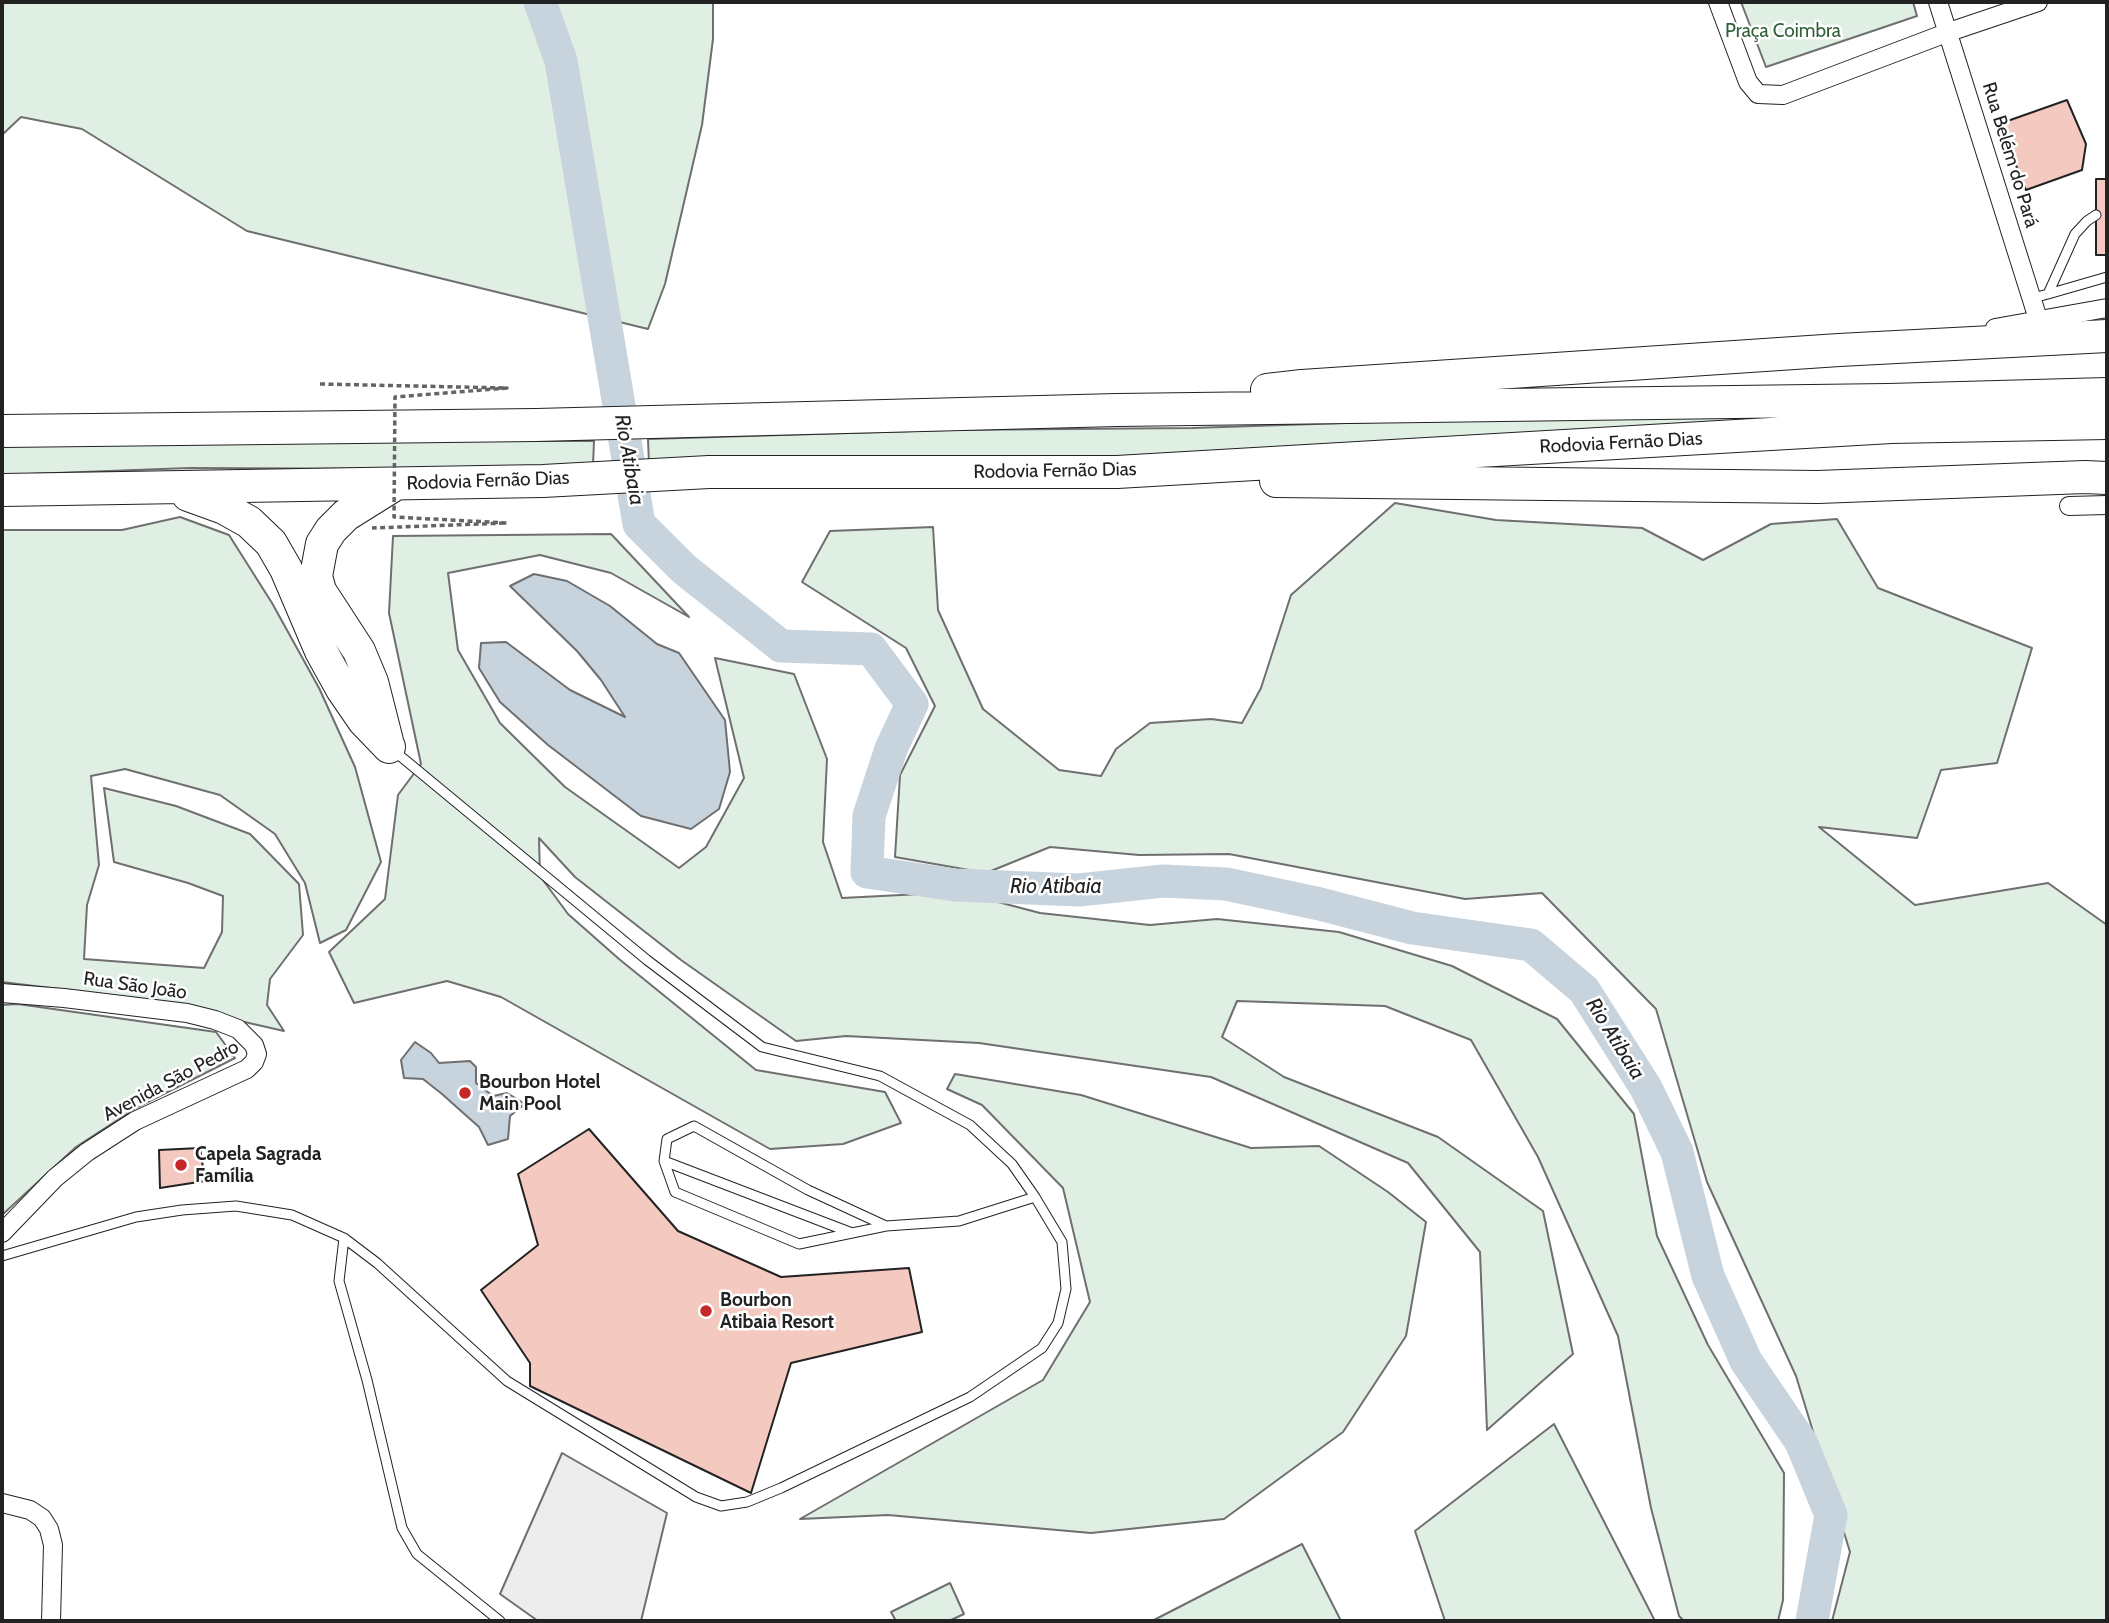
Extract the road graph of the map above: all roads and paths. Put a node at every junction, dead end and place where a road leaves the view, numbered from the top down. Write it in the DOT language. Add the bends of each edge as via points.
graph roads {
  1 [pos="1718,2"];
  2 [pos="1938,2"];
  3 [pos="2038,2"];
  4 [pos="1949,32"];
  5 [pos="2096,215"];
  6 [pos="2107,277"];
  7 [pos="2041,296"];
  8 [pos="2107,308"];
  9 [pos="2039,322"];
  10 [pos="2107,336"];
  11 [pos="1839,350"];
  12 [pos="320,384"];
  13 [pos="2107,394"];
  14 [pos="1117,410"];
  15 [pos="2107,423"];
  16 [pos="2,431"];
  17 [pos="1117,472"];
  18 [pos="2107,478"];
  19 [pos="395,484"];
  20 [pos="170,489"];
  21 [pos="2,490"];
  22 [pos="2107,505"];
  23 [pos="2069,506"];
  24 [pos="372,528"];
  25 [pos="389,747"];
  26 [pos="2,993"];
  27 [pos="254,1045"];
  28 [pos="664,1161"];
  29 [pos="1035,1197"];
  30 [pos="886,1226"];
  31 [pos="2,1233"];
  32 [pos="852,1233"];
  33 [pos="344,1238"];
  34 [pos="2,1256"];
  35 [pos="2,1503"];
  36 [pos="51,1621"];
  37 [pos="500,1621"];
  1 -- 4 [label="street" via="1748,82 1758,94 1783,95"];
  2 -- 4 [label="street, Rua Belém do Pará"];
  3 -- 4 [label="street"];
  4 -- 7 [label="street, Rua Belém do Pará"];
  5 -- 7 [label="lane" via="2075,234"];
  6 -- 7 [label="lane"];
  7 -- 9 [label="street, Rua Belém do Pará"];
  8 -- 9 [label="street"];
  9 -- 11 [label="street"];
  10 -- 11 [label="highway"];
  11 -- 14 [label="highway" via="1302,386"];
  12 -- 24 [label="path, bridge" via="507,388 394,397 394,517 507,523"];
  13 -- 14 [label="highway, Rodovia Fernão Dias"];
  14 -- 16 [label="highway, Rodovia Fernão Dias" via="536,425"];
  15 -- 17 [label="highway, Rodovia Fernão Dias" via="1891,427"];
  17 -- 18 [label="highway" via="1286,482 1818,487"];
  17 -- 19 [label="highway, Rodovia Fernão Dias" via="709,472"];
  19 -- 20 [label="highway, Rodovia Fernão Dias"];
  19 -- 25 [label="highway" via="331,530 322,544 316,576 320,591 359,651"];
  20 -- 21 [label="highway, Rodovia Fernão Dias"];
  20 -- 25 [label="highway" via="224,508 249,522 271,543 342,689"];
  22 -- 23 [label="street"];
  25 -- 29 [label="lane" via="648,960 762,1047 880,1076 970,1125 1012,1164"];
  26 -- 27 [label="street, Rua São João" via="187,1013 238,1029"];
  27 -- 31 [label="street, Avenida São Pedro" via="257,1054 247,1069 135,1121 96,1146 55,1178"];
  28 -- 30 [label="lane" via="667,1139 694,1126 808,1190"];
  28 -- 32 [label="lane"];
  28 -- 32 [label="lane" via="676,1192 799,1244"];
  29 -- 30 [label="lane" via="959,1221"];
  29 -- 33 [label="lane" via="1062,1242 1066,1289 1058,1322 1042,1348 958,1403 781,1488 747,1502 721,1506 696,1497 507,1381"];
  30 -- 32 [label="lane"];
  33 -- 34 [label="lane" via="292,1215 236,1206 136,1217"];
  33 -- 37 [label="lane" via="341,1289 402,1528 417,1554"];
  35 -- 36 [label="street" via="30,1510 49,1529 53,1545"];
}
